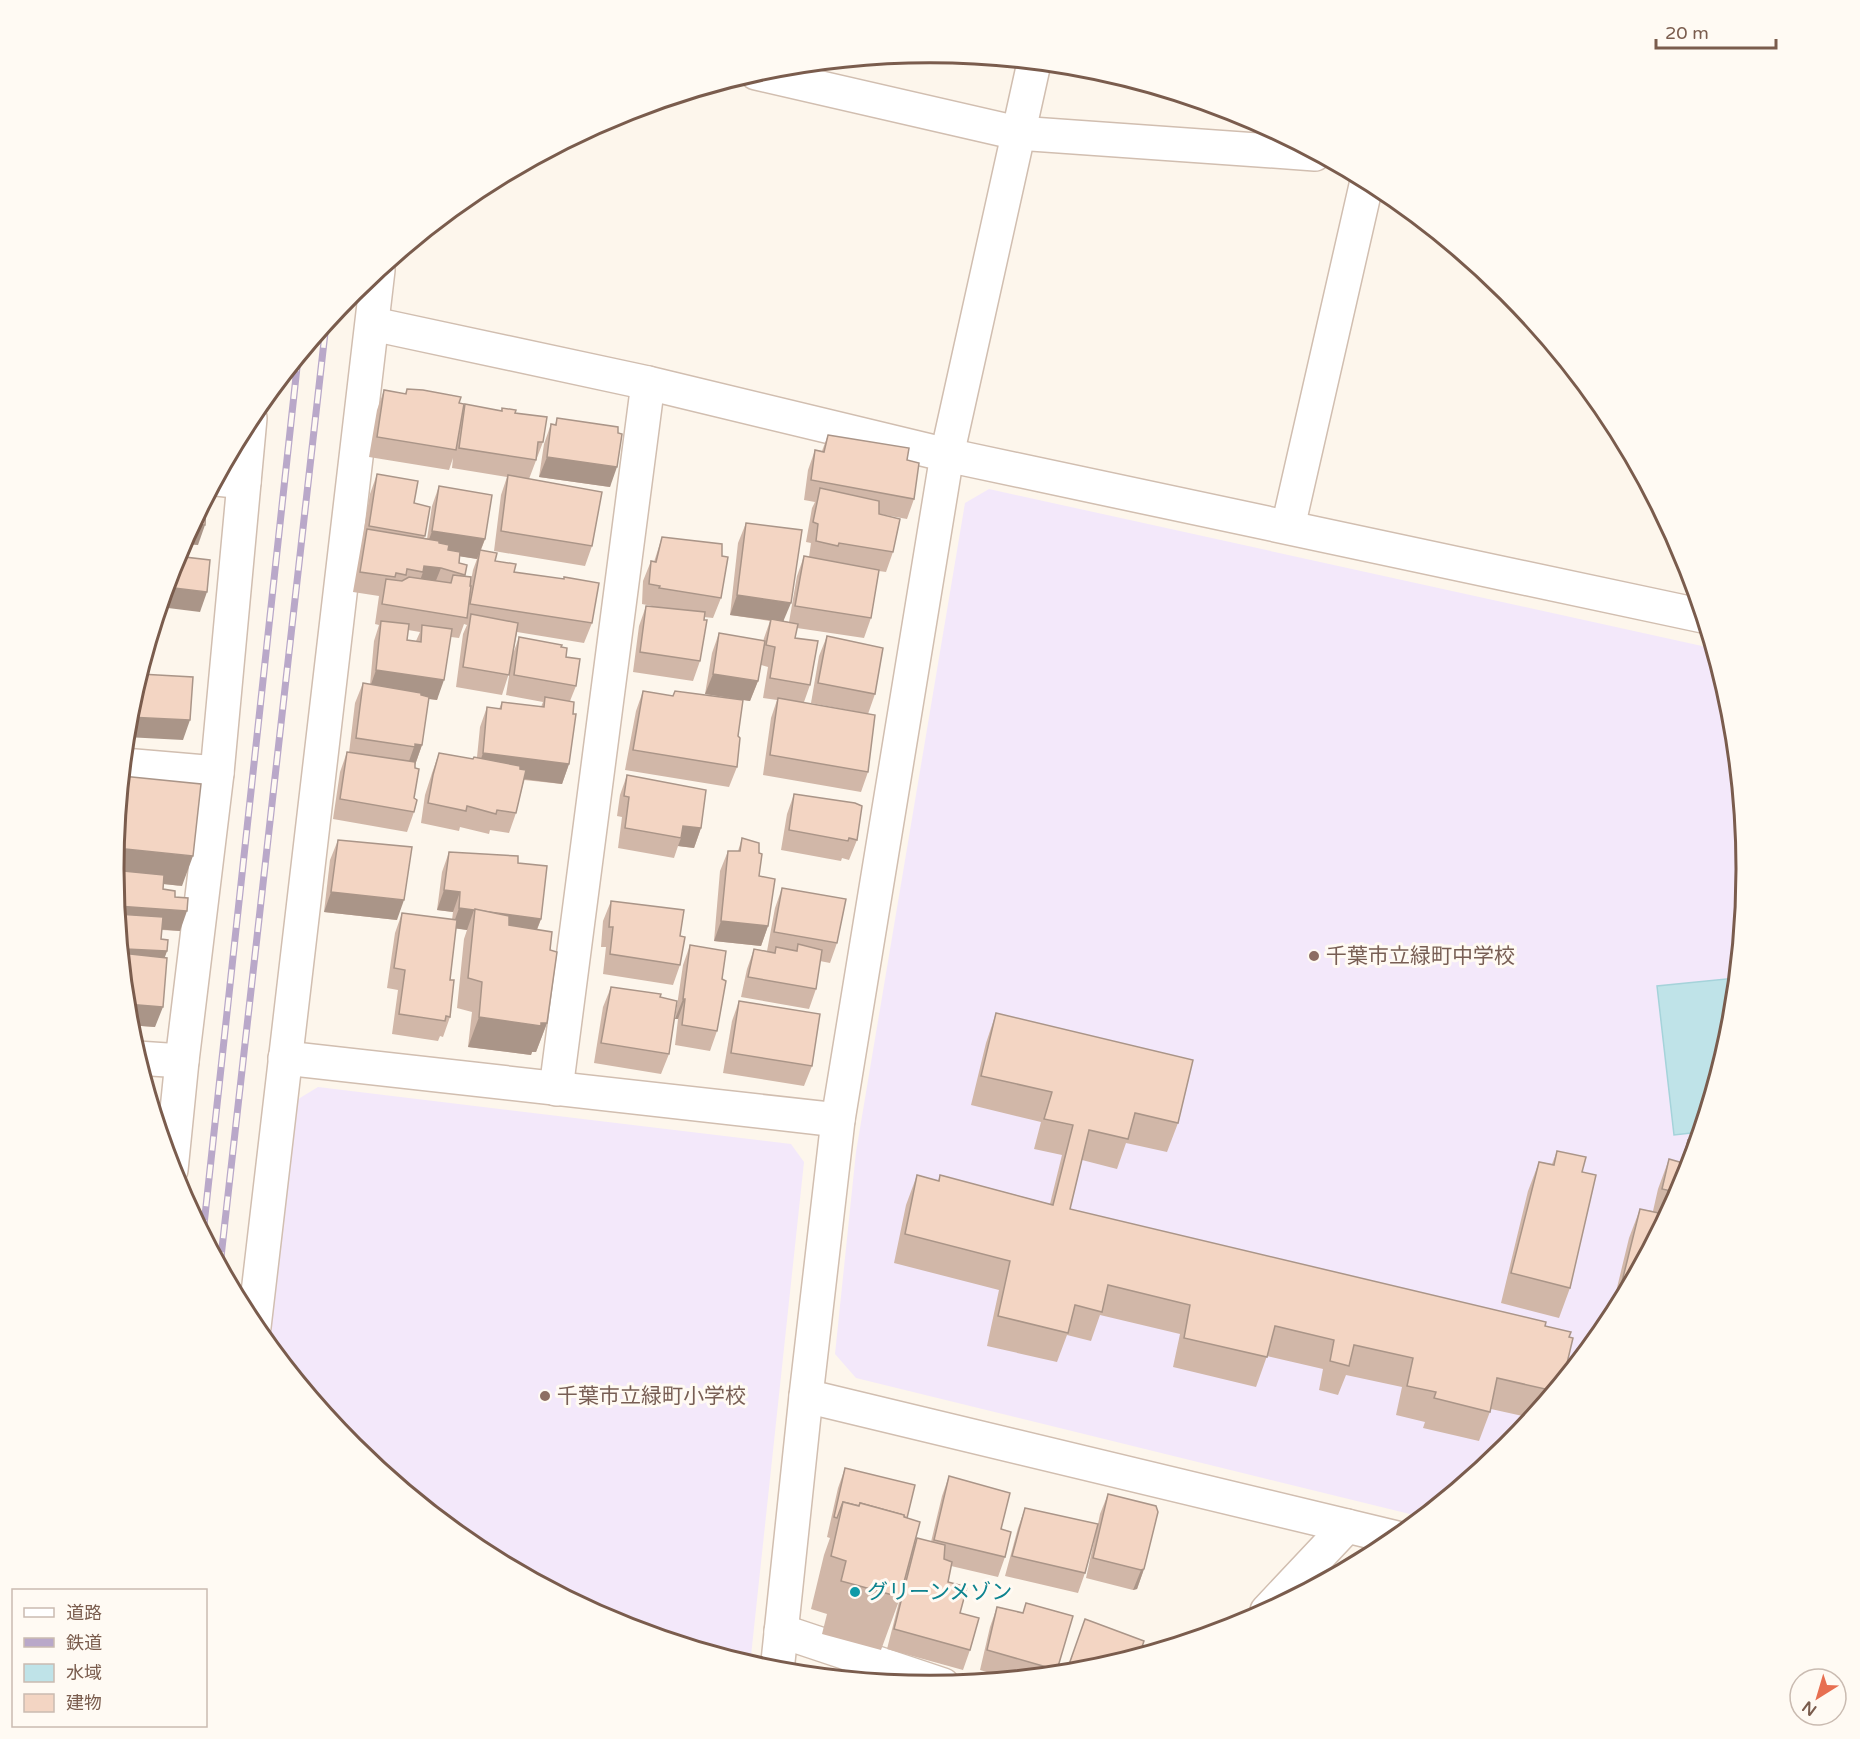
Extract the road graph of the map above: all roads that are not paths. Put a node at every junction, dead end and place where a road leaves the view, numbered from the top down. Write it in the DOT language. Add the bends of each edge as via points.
graph roads {
  1 [pos="1032,70"];
  2 [pos="776,78"];
  3 [pos="1017,133"];
  4 [pos="1298,152"];
  5 [pos="1364,190"];
  6 [pos="377,283"];
  7 [pos="373,324"];
  8 [pos="648,383"];
  9 [pos="947,455"];
  10 [pos="237,457"];
  11 [pos="230,480"];
  12 [pos="1288,527"];
  13 [pos="1695,613"];
  14 [pos="130,766"];
  15 [pos="217,773"];
  16 [pos="285,1058"];
  17 [pos="146,1059"];
  18 [pos="182,1061"];
  19 [pos="556,1089"];
  20 [pos="838,1120"];
  21 [pos="173,1148"];
  22 [pos="256,1312"];
  23 [pos="806,1396"];
  24 [pos="1347,1526"];
  25 [pos="1385,1535"];
  26 [pos="1283,1595"];
  27 [pos="781,1631"];
  28 [pos="778,1662"];
  29 [pos="914,1675"];
  1 -- 3 [label="street"];
  2 -- 3 [label="street"];
  3 -- 4 [label="street"];
  3 -- 9 [label="street"];
  5 -- 12 [label="street"];
  6 -- 7 [label="street"];
  7 -- 8 [label="street"];
  7 -- 16 [label="street"];
  8 -- 9 [label="street"];
  8 -- 19 [label="street"];
  9 -- 12 [label="street"];
  9 -- 20 [label="street"];
  10 -- 11 [label="street"];
  11 -- 15 [label="street"];
  12 -- 13 [label="street"];
  14 -- 15 [label="street"];
  15 -- 18 [label="street"];
  16 -- 19 [label="street"];
  16 -- 22 [label="street"];
  17 -- 18 [label="street"];
  18 -- 21 [label="street"];
  19 -- 20 [label="street"];
  20 -- 23 [label="street"];
  23 -- 24 [label="street"];
  23 -- 27 [label="street"];
  24 -- 25 [label="street"];
  24 -- 26 [label="street"];
  27 -- 28 [label="street"];
  27 -- 29 [label="street"];
}
